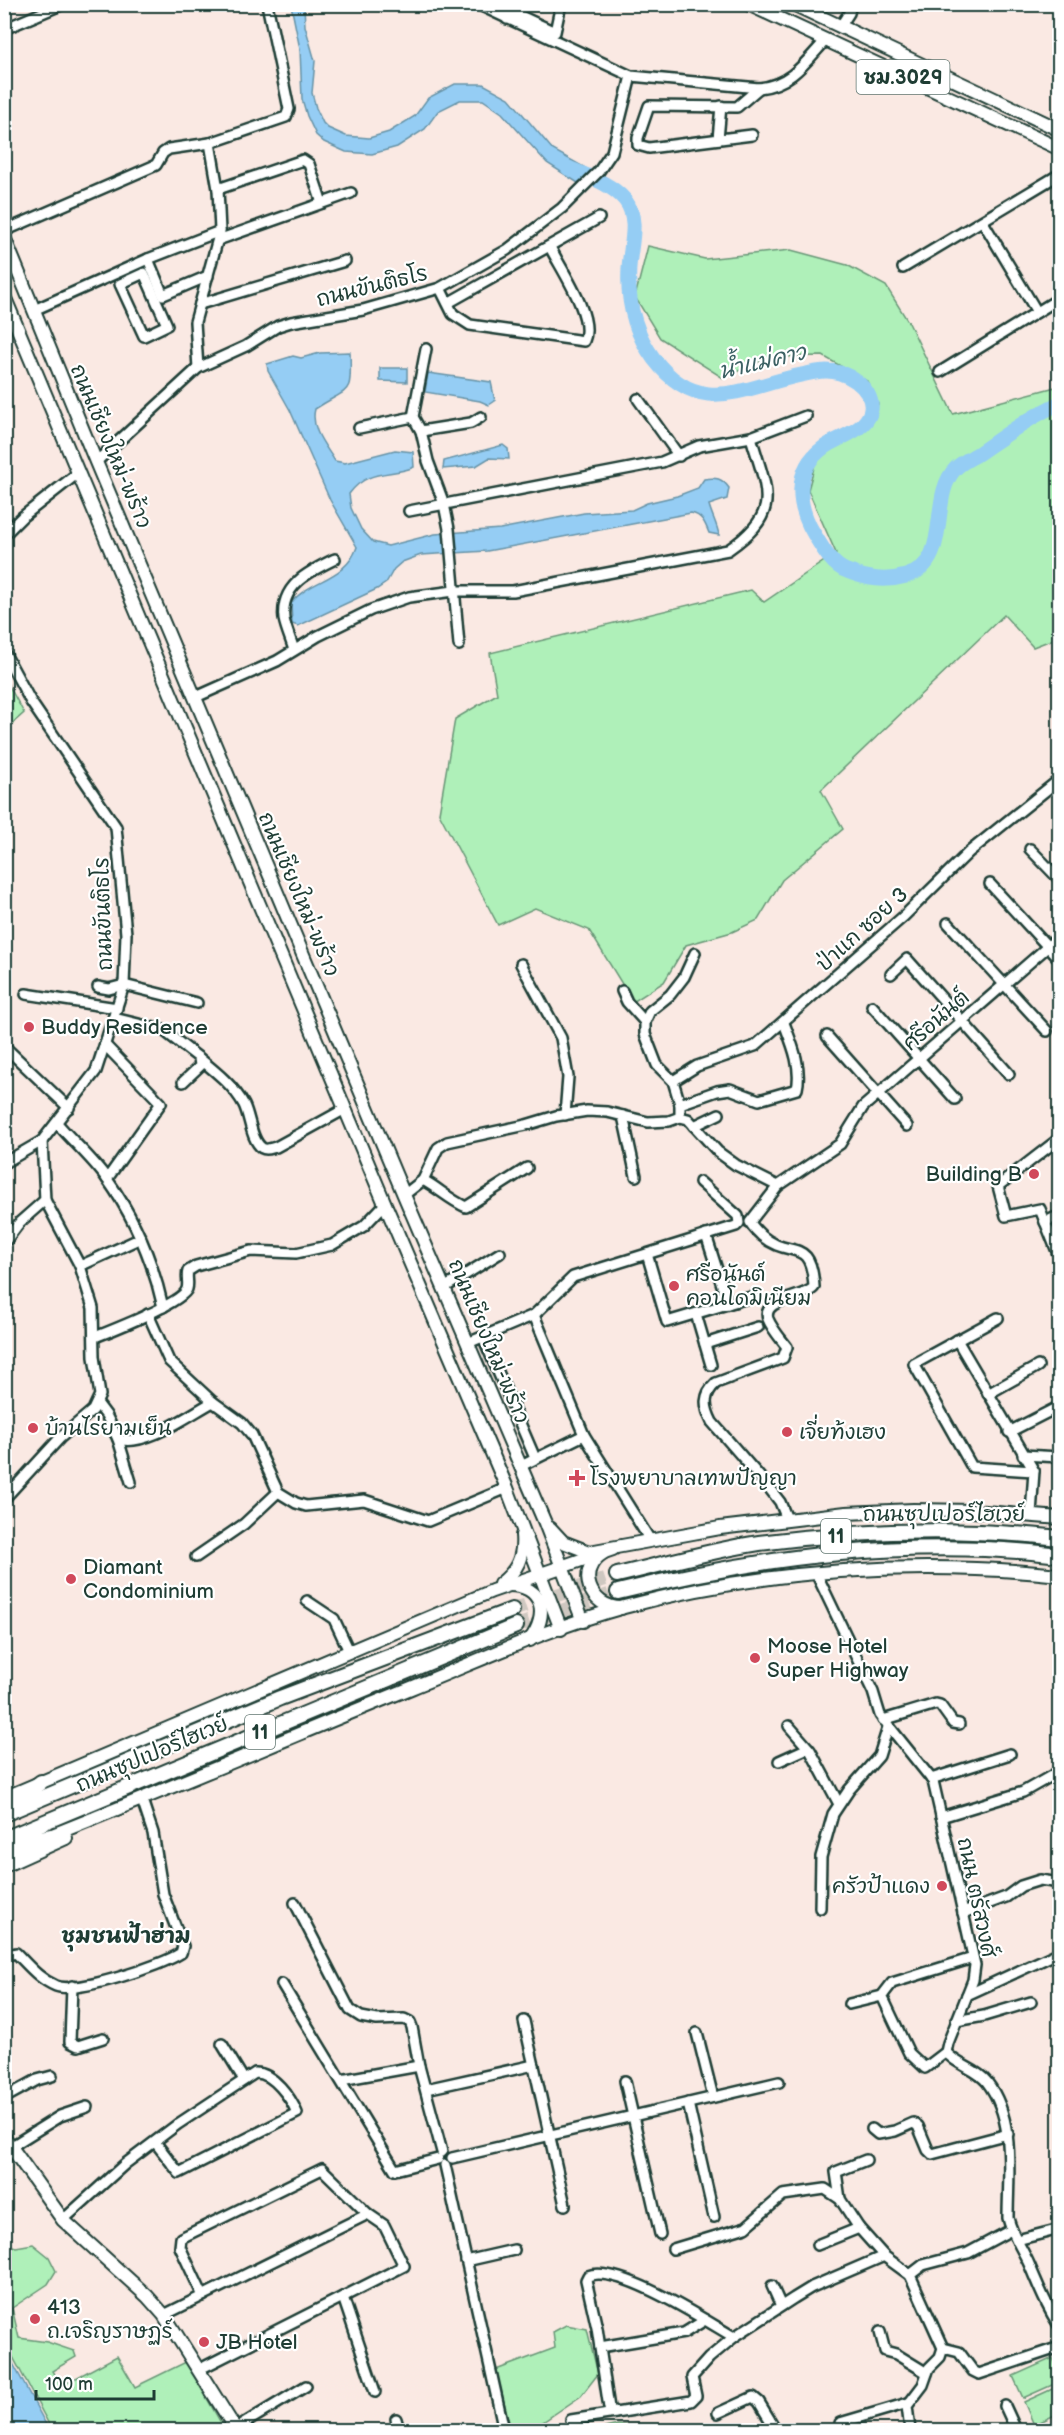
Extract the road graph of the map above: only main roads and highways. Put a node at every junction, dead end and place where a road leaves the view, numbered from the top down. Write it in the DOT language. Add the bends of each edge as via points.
graph roads {
  1 [pos="748,4"];
  2 [pos="793,4"];
  3 [pos="1059,130"];
  4 [pos="1059,149"];
  5 [pos="4,237"];
  6 [pos="4,296"];
  7 [pos="96,462"];
  8 [pos="78,473"];
  9 [pos="404,1195"];
  10 [pos="385,1204"];
  11 [pos="1059,1518"];
  12 [pos="545,1523"];
  13 [pos="521,1527"];
  14 [pos="1059,1538"];
  15 [pos="610,1550"];
  16 [pos="1059,1555"];
  17 [pos="561,1565"];
  18 [pos="540,1573"];
  19 [pos="617,1575"];
  20 [pos="1059,1575"];
  21 [pos="508,1585"];
  22 [pos="492,1590"];
  23 [pos="618,1592"];
  24 [pos="622,1608"];
  25 [pos="512,1610"];
  26 [pos="583,1621"];
  27 [pos="516,1626"];
  28 [pos="561,1629"];
  29 [pos="530,1640"];
  30 [pos="86,1762"];
  31 [pos="41,1782"];
  32 [pos="4,1790"];
  33 [pos="4,1798"];
  34 [pos="4,1812"];
  35 [pos="98,1818"];
  36 [pos="52,1836"];
  37 [pos="4,1839"];
  38 [pos="4,1844"];
  39 [pos="4,1854"];
  40 [pos="4,1866"];
  41 [pos="8,2141"];
  42 [pos="235,2430"];
  1 -- 4 [label="main road, ชม.3029"];
  2 -- 3 [label="main road, ชม.3029"];
  5 -- 7 [label="main road, ถนนเชียงใหม่-พร้าว"];
  6 -- 8 [label="main road, ถนนเชียงใหม่-พร้าว"];
  7 -- 8 [label="main road"];
  7 -- 9 [label="main road, ถนนเชียงใหม่-พร้าว"];
  8 -- 10 [label="main road, ถนนเชียงใหม่-พร้าว"];
  9 -- 10 [label="main road"];
  9 -- 12 [label="main road, ถนนเชียงใหม่-พร้าว"];
  10 -- 13 [label="main road, ถนนเชียงใหม่-พร้าว"];
  11 -- 15 [label="main road" via="913,1510 787,1519"];
  12 -- 15 [label="main road" via="572,1546 589,1552"];
  12 -- 17 [label="main road, ถนนเชียงใหม่-พร้าว"];
  13 -- 18 [label="main road, ถนนเชียงใหม่-พร้าว"];
  13 -- 22 [label="main road" via="523,1545 518,1567"];
  14 -- 19 [label="highway, ถนนซุปเปอร์ไฮเวย์ / 11" via="943,1532 819,1537 757,1544"];
  15 -- 17 [label="main road"];
  15 -- 24 [label="main road" via="600,1554 590,1567 588,1582 599,1602"];
  16 -- 23 [label="highway, ถนนซุปเปอร์ไฮเวย์ / 11" via="942,1548 820,1554 689,1574"];
  17 -- 18 [label="main road"];
  17 -- 26 [label="main road, ถนนเชียงใหม่-พร้าว"];
  18 -- 21 [label="main road"];
  18 -- 28 [label="main road, ถนนเชียงใหม่-พร้าว"];
  20 -- 24 [label="main road" via="958,1569 816,1573 719,1587"];
  21 -- 22 [label="main road"];
  21 -- 29 [label="main road" via="523,1587 540,1603 542,1619"];
  22 -- 30 [label="main road"];
  24 -- 26 [label="main road"];
  25 -- 34 [label="highway, ถนนซุปเปอร์ไฮเวย์ / 11" via="280,1698"];
  26 -- 28 [label="main road"];
  27 -- 37 [label="highway, ถนนซุปเปอร์ไฮเวย์ / 11"];
  28 -- 29 [label="main road"];
  29 -- 35 [label="main road"];
  30 -- 31 [label="main road"];
  30 -- 32 [label="main road" via="51,1770"];
  31 -- 33 [label="main road"];
  31 -- 34 [label="highway"];
  35 -- 36 [label="main road"];
  35 -- 40 [label="main road" via="58,1842"];
  36 -- 38 [label="highway"];
  36 -- 39 [label="main road"];
  41 -- 42 [label="main road" via="63,2220 164,2315"];
}
